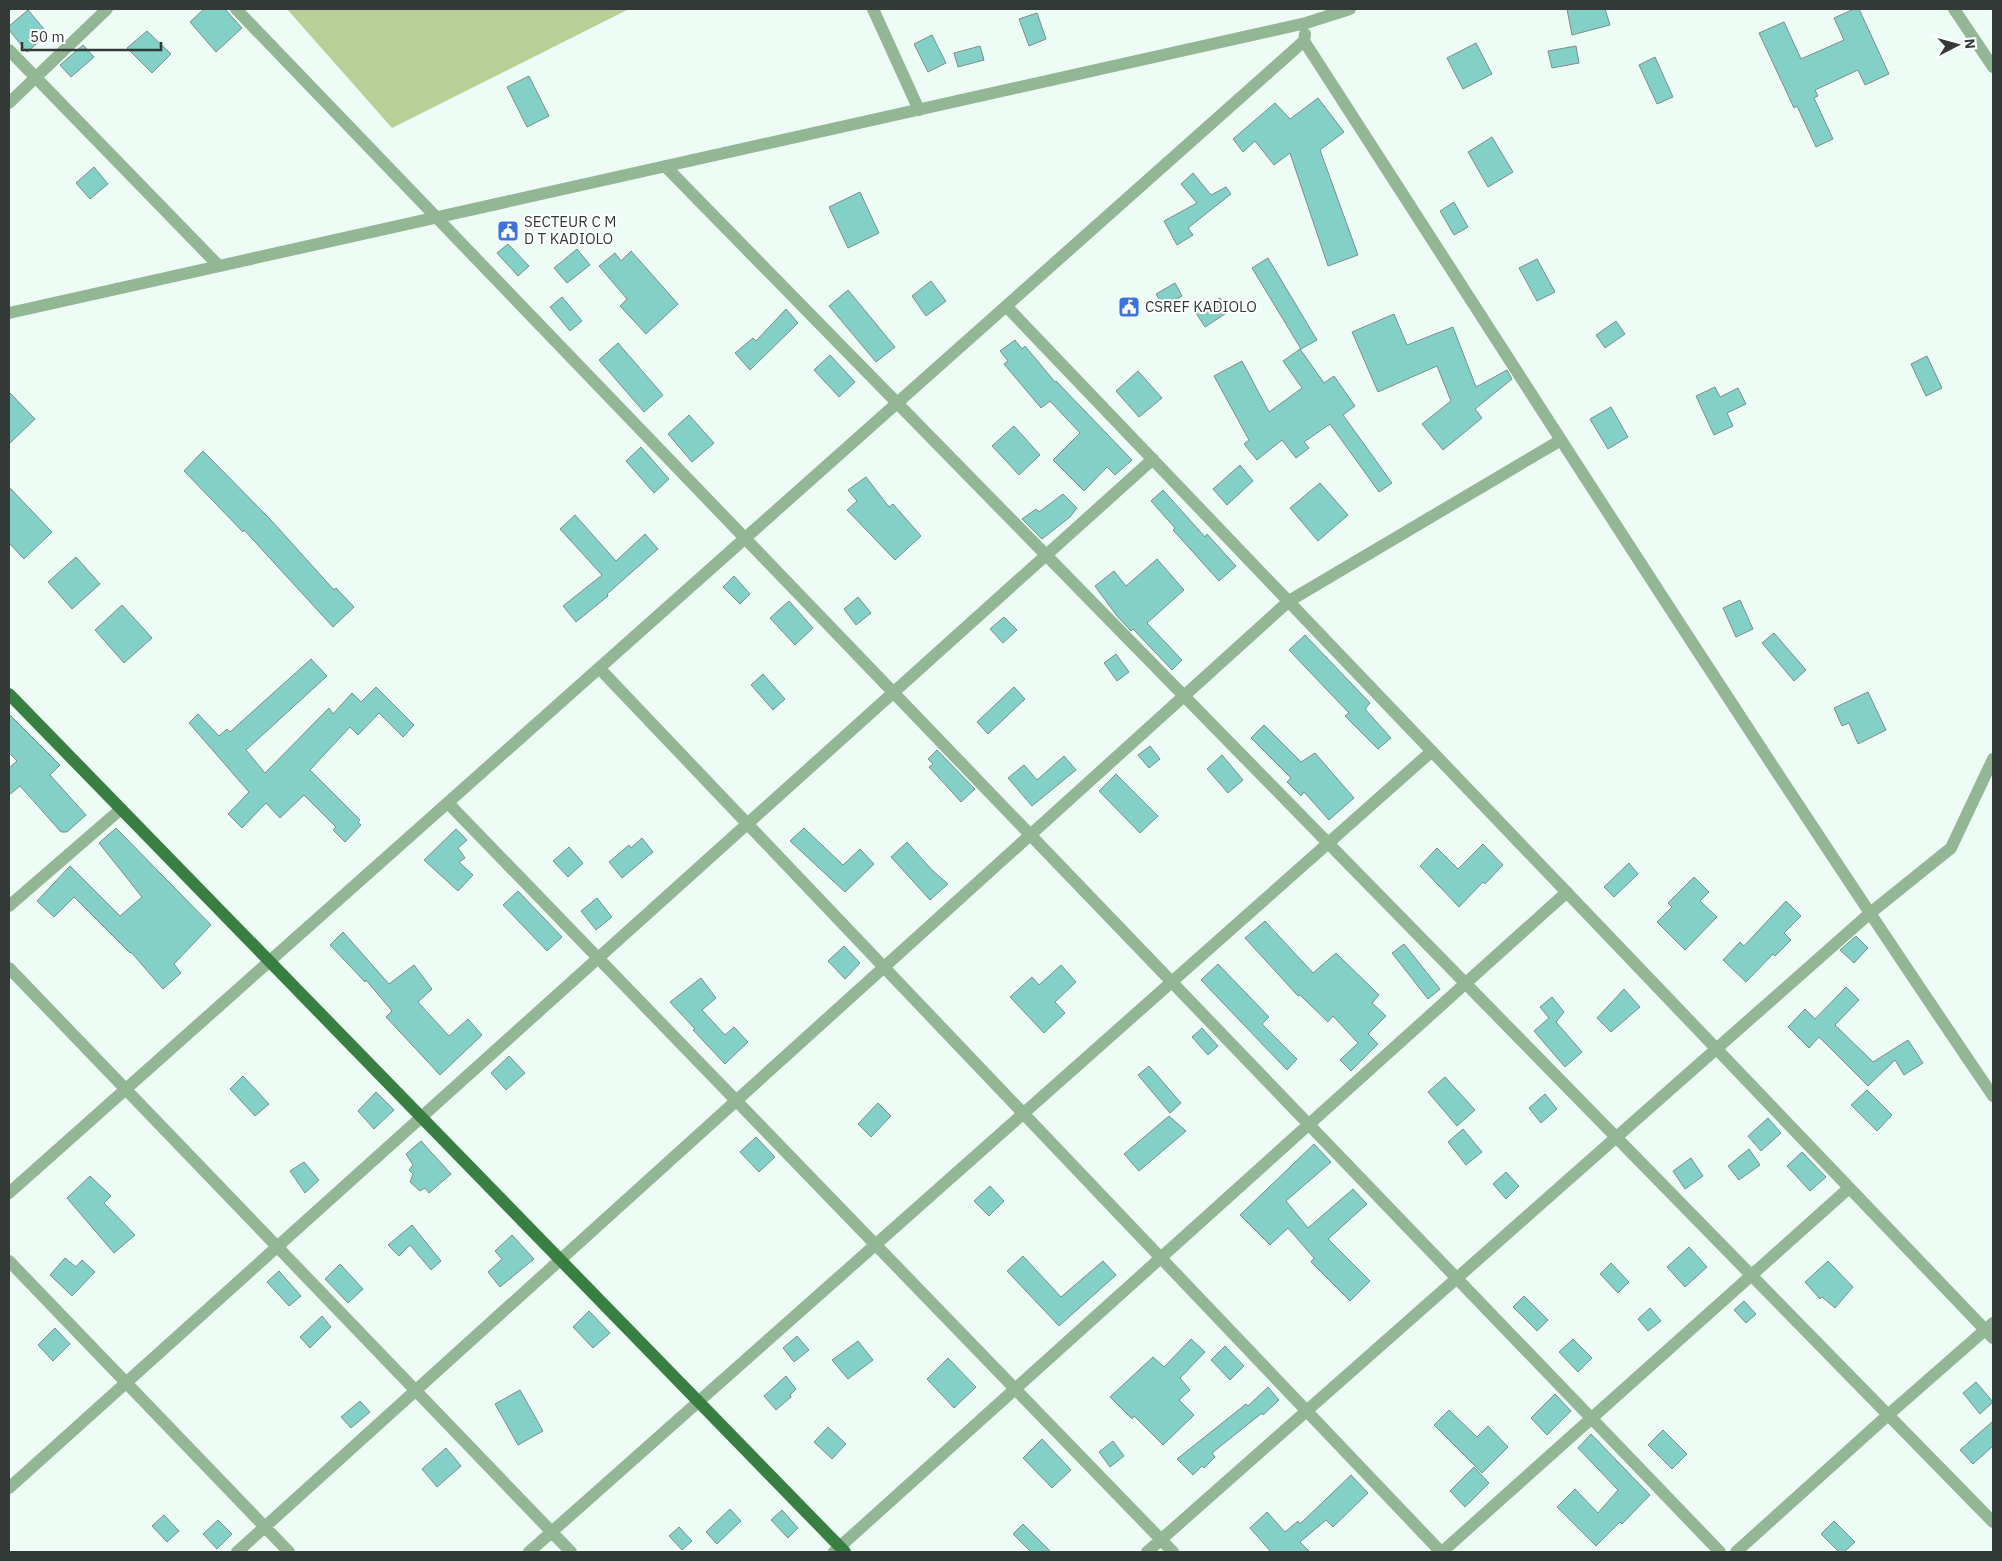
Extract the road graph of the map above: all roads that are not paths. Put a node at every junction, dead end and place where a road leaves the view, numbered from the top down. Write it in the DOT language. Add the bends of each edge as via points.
graph roads {
  1 [pos="107,9"];
  2 [pos="236,9"];
  3 [pos="873,9"];
  4 [pos="1350,9"];
  5 [pos="1954,9"];
  6 [pos="1306,23"];
  7 [pos="1304,41"];
  8 [pos="9,50"];
  9 [pos="1993,67"];
  10 [pos="36,78"];
  11 [pos="9,104"];
  12 [pos="919,110"];
  13 [pos="666,166"];
  14 [pos="436,217"];
  15 [pos="219,266"];
  16 [pos="1006,306"];
  17 [pos="9,313"];
  18 [pos="897,403"];
  19 [pos="1562,440"];
  20 [pos="1153,459"];
  21 [pos="745,538"];
  22 [pos="1046,555"];
  23 [pos="1289,601"];
  24 [pos="599,668"];
  25 [pos="893,693"];
  26 [pos="9,694"];
  27 [pos="1184,696"];
  28 [pos="1432,751"];
  29 [pos="1993,759"];
  30 [pos="448,803"];
  31 [pos="121,809"];
  32 [pos="747,824"];
  33 [pos="1030,835"];
  34 [pos="1328,843"];
  35 [pos="1567,892"];
  36 [pos="9,906"];
  37 [pos="1869,914"];
  38 [pos="598,958"];
  39 [pos="269,962"];
  40 [pos="884,967"];
  41 [pos="9,968"];
  42 [pos="1172,982"];
  43 [pos="1466,983"];
  44 [pos="1716,1049"];
  45 [pos="126,1089"];
  46 [pos="1993,1096"];
  47 [pos="736,1101"];
  48 [pos="1023,1114"];
  49 [pos="421,1117"];
  50 [pos="1309,1124"];
  51 [pos="1616,1137"];
  52 [pos="1849,1188"];
  53 [pos="9,1193"];
  54 [pos="875,1245"];
  55 [pos="277,1247"];
  56 [pos="1161,1258"];
  57 [pos="560,1260"];
  58 [pos="9,1261"];
  59 [pos="1751,1274"];
  60 [pos="1457,1278"];
  61 [pos="1990,1330"];
  62 [pos="126,1383"];
  63 [pos="1015,1389"];
  64 [pos="416,1391"];
  65 [pos="698,1402"];
  66 [pos="1307,1411"];
  67 [pos="1888,1415"];
  68 [pos="1592,1418"];
  69 [pos="9,1488"];
  70 [pos="1993,1522"];
  71 [pos="265,1527"];
  72 [pos="551,1532"];
  73 [pos="1161,1540"];
  74 [pos="840,1550"];
  75 [pos="237,1552"];
  76 [pos="289,1552"];
  77 [pos="529,1552"];
  78 [pos="571,1552"];
  79 [pos="1147,1552"];
  80 [pos="1173,1552"];
  81 [pos="1441,1552"];
  82 [pos="1720,1552"];
  83 [pos="1736,1552"];
  1 -- 10 [label="street"];
  2 -- 14 [label="street"];
  3 -- 12 [label="street"];
  4 -- 6 [label="street"];
  5 -- 9 [label="street"];
  6 -- 7 [label="street"];
  6 -- 12 [label="street"];
  7 -- 16 [label="street"];
  7 -- 19 [label="street"];
  8 -- 10 [label="street"];
  10 -- 11 [label="street"];
  10 -- 15 [label="street"];
  12 -- 13 [label="street"];
  13 -- 14 [label="street"];
  13 -- 18 [label="street"];
  14 -- 15 [label="street"];
  14 -- 21 [label="street"];
  15 -- 17 [label="street"];
  16 -- 18 [label="street"];
  16 -- 20 [label="street"];
  18 -- 21 [label="street"];
  18 -- 22 [label="street"];
  19 -- 23 [label="street"];
  19 -- 37 [label="street"];
  20 -- 22 [label="street"];
  20 -- 23 [label="street"];
  21 -- 24 [label="street"];
  21 -- 25 [label="street"];
  22 -- 25 [label="street"];
  22 -- 27 [label="street"];
  23 -- 27 [label="street"];
  23 -- 28 [label="street"];
  24 -- 30 [label="street"];
  24 -- 32 [label="street"];
  25 -- 32 [label="street"];
  25 -- 33 [label="street"];
  26 -- 31 [label="main road"];
  27 -- 33 [label="street"];
  27 -- 34 [label="street"];
  28 -- 34 [label="street"];
  28 -- 35 [label="street"];
  29 -- 37 [label="street" via="1951,848"];
  30 -- 38 [label="street"];
  30 -- 39 [label="street"];
  31 -- 36 [label="street"];
  31 -- 39 [label="main road"];
  32 -- 38 [label="street"];
  32 -- 40 [label="street"];
  33 -- 40 [label="street"];
  33 -- 42 [label="street"];
  34 -- 42 [label="street"];
  34 -- 43 [label="street"];
  35 -- 43 [label="street"];
  35 -- 44 [label="street"];
  37 -- 44 [label="street"];
  37 -- 46 [label="street"];
  38 -- 47 [label="street"];
  38 -- 49 [label="street"];
  39 -- 45 [label="street"];
  39 -- 49 [label="main road"];
  40 -- 47 [label="street"];
  40 -- 48 [label="street"];
  41 -- 45 [label="street"];
  42 -- 48 [label="street"];
  42 -- 50 [label="street"];
  43 -- 50 [label="street"];
  43 -- 51 [label="street"];
  44 -- 51 [label="street"];
  44 -- 52 [label="street"];
  45 -- 53 [label="street"];
  45 -- 55 [label="street"];
  47 -- 54 [label="street"];
  47 -- 57 [label="street"];
  48 -- 54 [label="street"];
  48 -- 56 [label="street"];
  49 -- 55 [label="street"];
  49 -- 57 [label="main road"];
  50 -- 56 [label="street"];
  50 -- 60 [label="street"];
  51 -- 59 [label="street"];
  51 -- 60 [label="street"];
  52 -- 59 [label="street"];
  52 -- 61 [label="street"];
  54 -- 63 [label="street"];
  54 -- 65 [label="street"];
  55 -- 62 [label="street"];
  55 -- 64 [label="street"];
  56 -- 63 [label="street"];
  56 -- 66 [label="street"];
  57 -- 64 [label="street"];
  57 -- 65 [label="main road"];
  58 -- 62 [label="street"];
  59 -- 67 [label="street"];
  59 -- 68 [label="street"];
  60 -- 66 [label="street"];
  60 -- 68 [label="street"];
  61 -- 67 [label="street"];
  62 -- 69 [label="street"];
  62 -- 71 [label="street"];
  63 -- 73 [label="street"];
  63 -- 74 [label="street"];
  64 -- 71 [label="street"];
  64 -- 72 [label="street"];
  65 -- 72 [label="street"];
  65 -- 74 [label="main road"];
  66 -- 73 [label="street"];
  66 -- 81 [label="street"];
  67 -- 70 [label="street"];
  67 -- 83 [label="street"];
  68 -- 81 [label="street"];
  68 -- 82 [label="street"];
  71 -- 75 [label="street"];
  71 -- 76 [label="street"];
  72 -- 77 [label="street"];
  72 -- 78 [label="street"];
  73 -- 79 [label="street"];
  73 -- 80 [label="street"];
}
